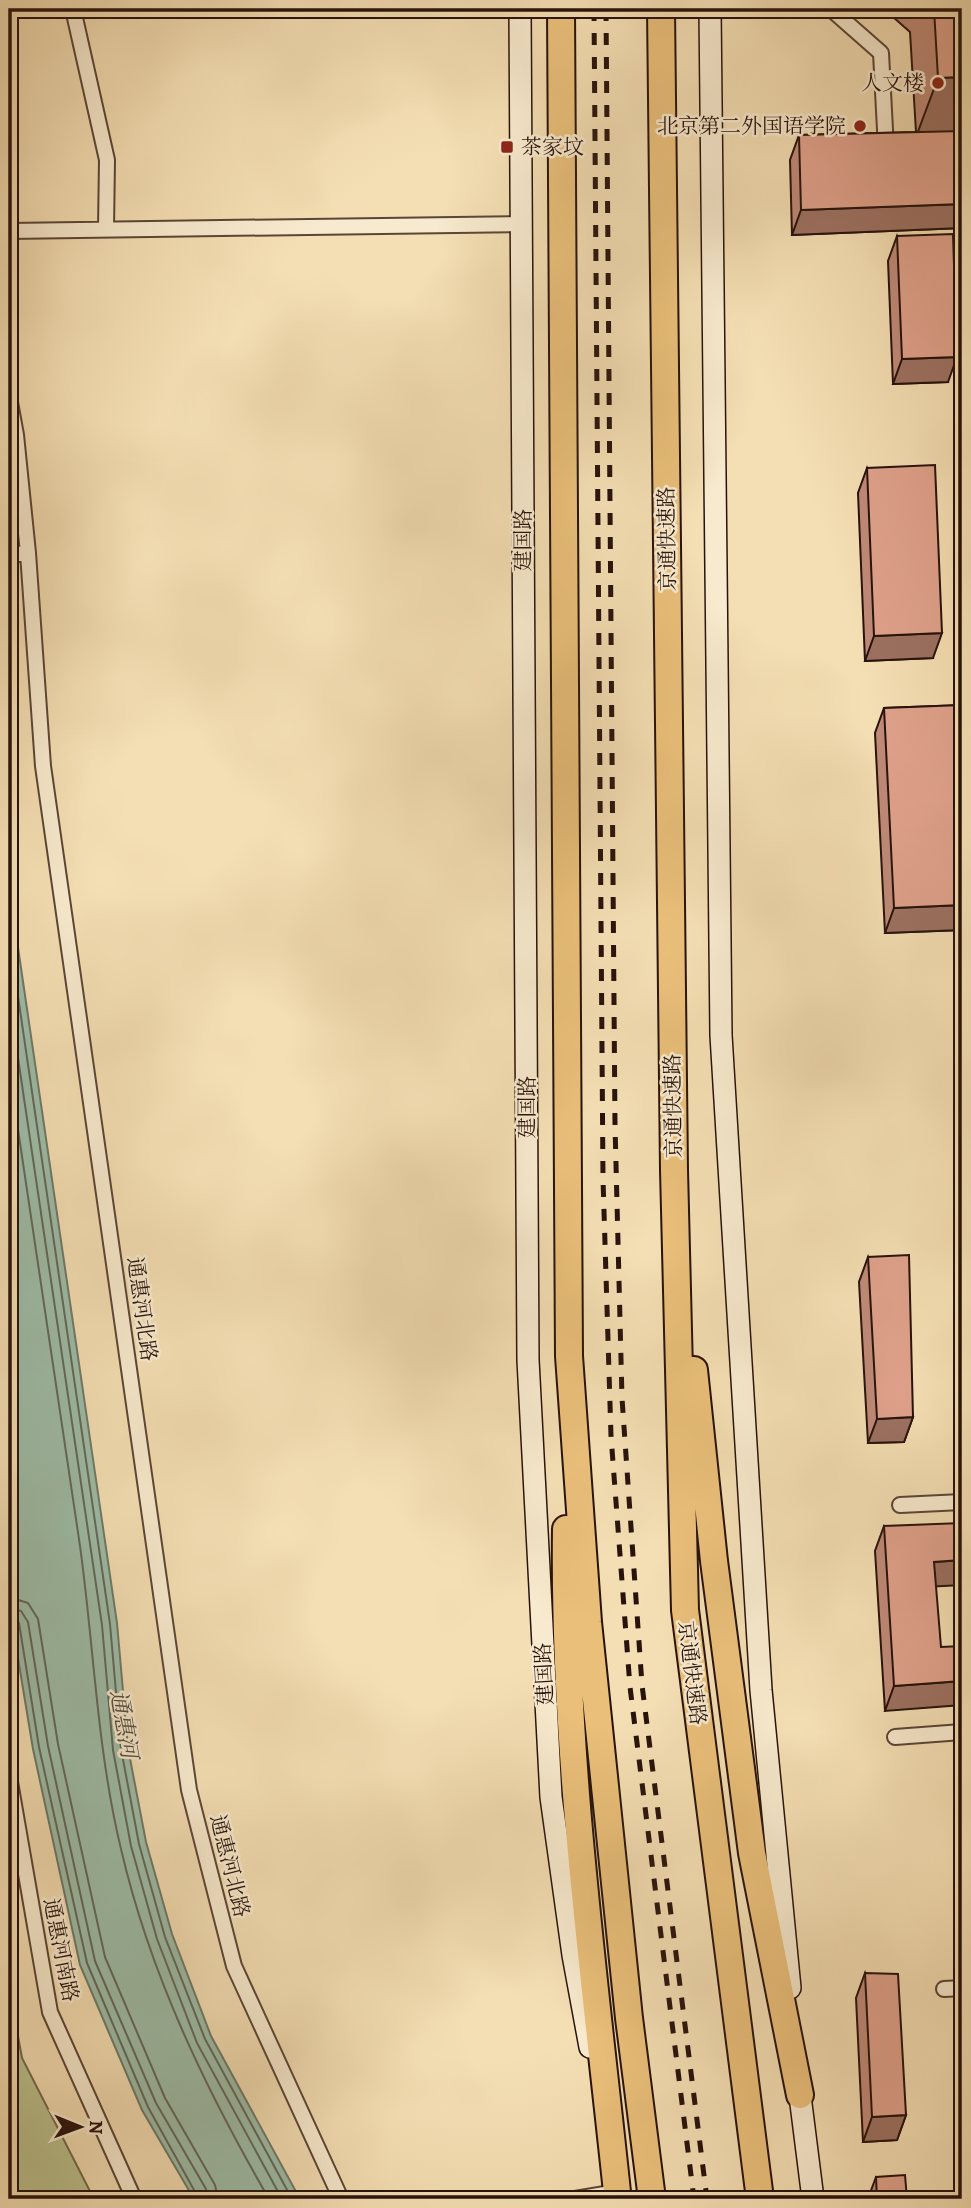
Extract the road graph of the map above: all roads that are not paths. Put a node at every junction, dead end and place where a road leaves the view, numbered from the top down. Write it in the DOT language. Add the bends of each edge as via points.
graph roads {
  1 [pos="73,9"];
  2 [pos="520,9"];
  3 [pos="561,9"];
  4 [pos="661,9"];
  5 [pos="710,9"];
  6 [pos="831,9"];
  7 [pos="897,153"];
  8 [pos="521,223"];
  9 [pos="106,229"];
  10 [pos="9,231"];
  11 [pos="9,397"];
  12 [pos="12,435"];
  13 [pos="28,553"];
  14 [pos="9,555"];
  15 [pos="674,1170"];
  16 [pos="569,1356"];
  17 [pos="962,1502"];
  18 [pos="900,1505"];
  19 [pos="962,1732"];
  20 [pos="895,1737"];
  21 [pos="9,1776"];
  22 [pos="962,1987"];
  23 [pos="944,1989"];
  24 [pos="800,2095"];
  25 [pos="618,2196"];
  26 [pos="134,2199"];
  27 [pos="341,2199"];
  28 [pos="575,2199"];
  29 [pos="652,2199"];
  30 [pos="760,2199"];
  31 [pos="813,2199"];
  1 -- 9 [label="street" via="107,160"];
  2 -- 8 [label="main road, 建国路"];
  3 -- 16 [label="highway"];
  4 -- 15 [label="highway, 京通快速路"];
  5 -- 24 [label="main road" via="721,1035 761,1690"];
  6 -- 7 [label="street" via="881,53 887,154"];
  8 -- 9 [label="street"];
  8 -- 25 [label="main road, 建国路" via="528,1360 539,1586 551,1797 573,1955"];
  9 -- 10 [label="street"];
  11 -- 12 [label="street, 通惠河北路"];
  12 -- 13 [label="street, 通惠河北路"];
  13 -- 14 [label="street"];
  13 -- 27 [label="street, 通惠河北路" via="43,766 189,1790 234,1966"];
  15 -- 24 [label="highway" via="714,1561 752,1853"];
  15 -- 30 [label="highway, 京通快速路" via="685,1610"];
  16 -- 25 [label="highway" via="565,1598 584,1881"];
  16 -- 29 [label="highway" via="594,1677"];
  17 -- 18 [label="street"];
  19 -- 20 [label="street"];
  21 -- 26 [label="street, 通惠河南路" via="50,2012"];
  22 -- 23 [label="street"];
  24 -- 31 [label="main road"];
  25 -- 28 [label="street"];
}
